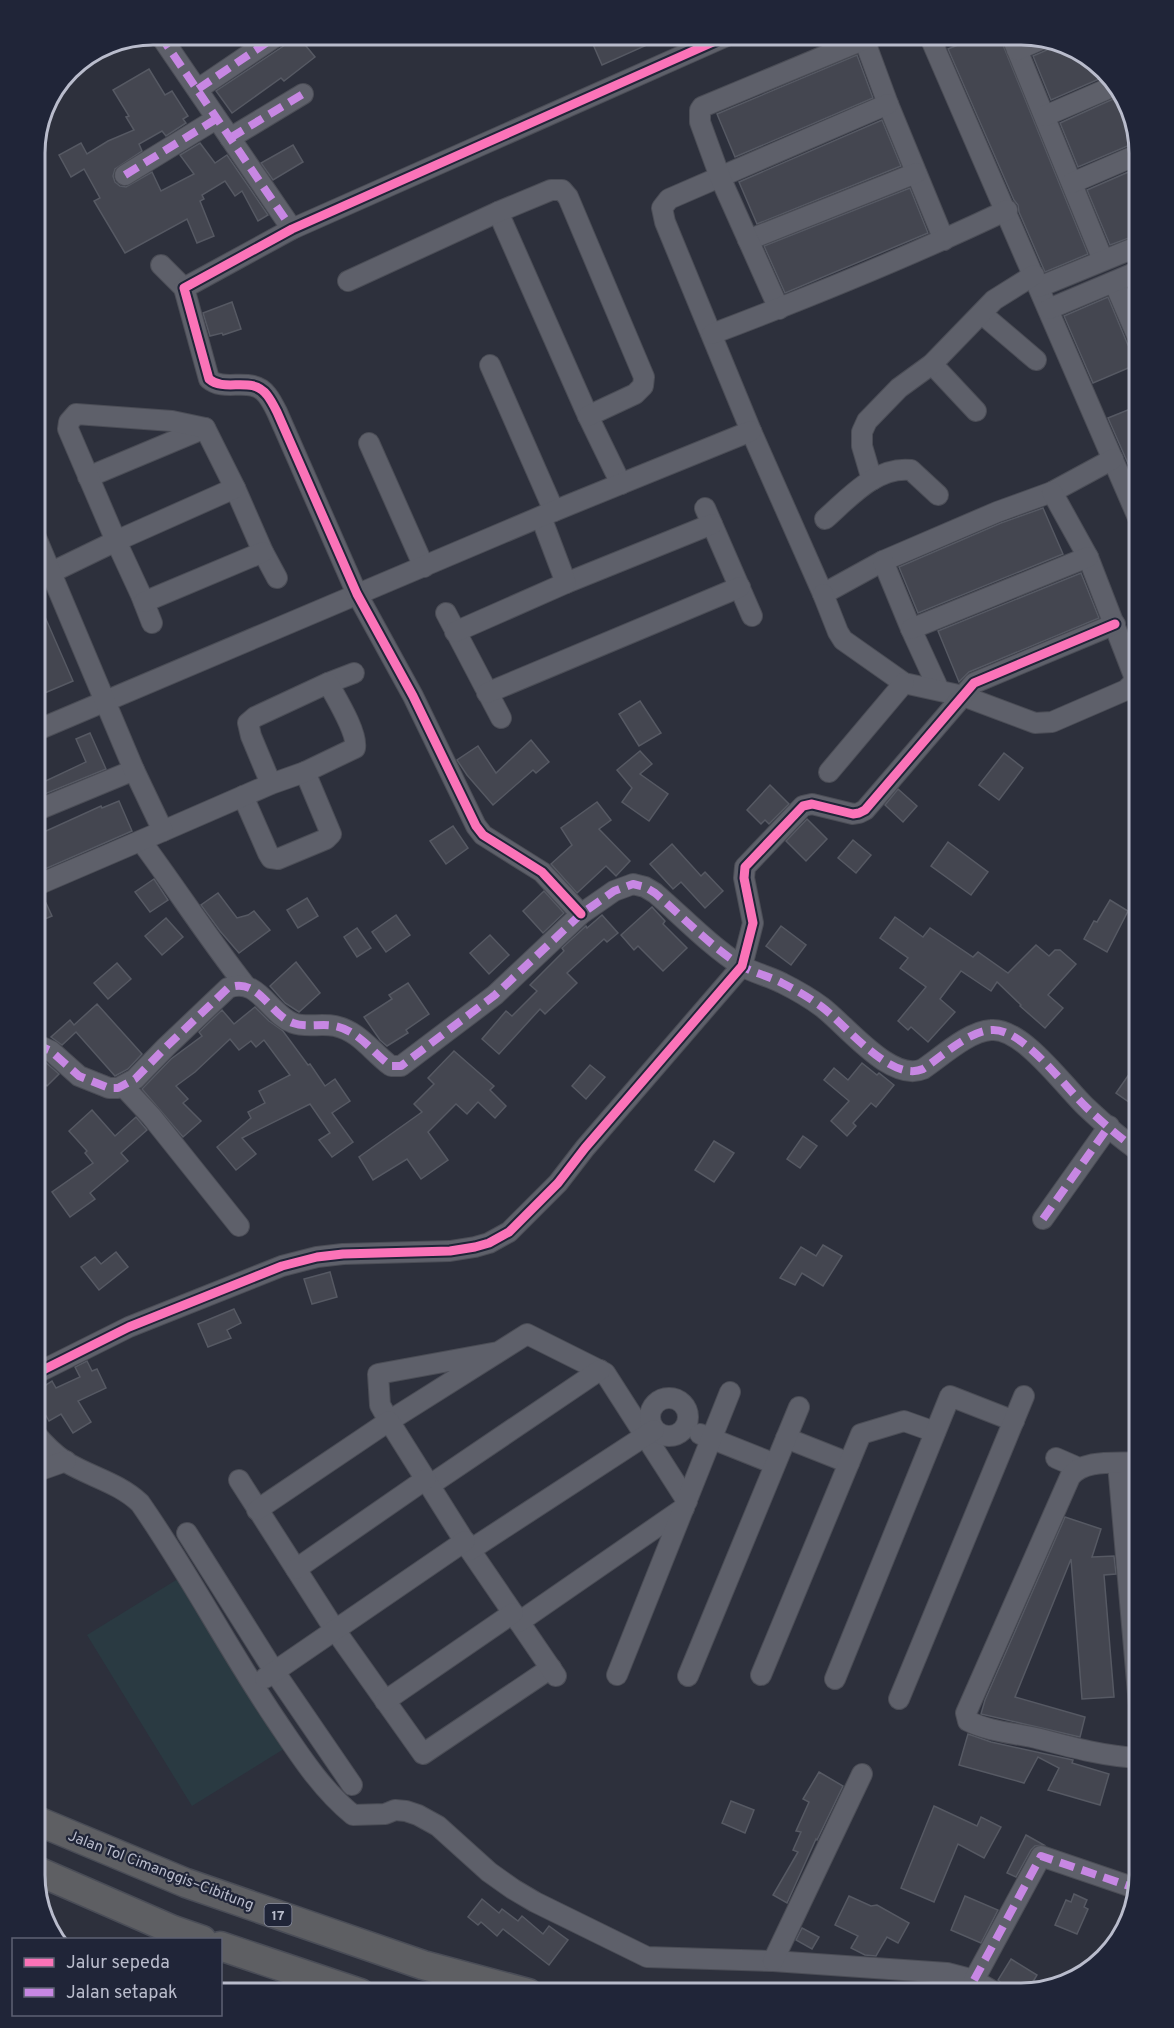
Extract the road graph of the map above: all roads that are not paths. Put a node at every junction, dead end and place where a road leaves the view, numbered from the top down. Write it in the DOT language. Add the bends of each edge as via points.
graph roads {
  1 [pos="168,45"];
  2 [pos="262,45"];
  3 [pos="706,45"];
  4 [pos="851,45"];
  5 [pos="872,45"];
  6 [pos="933,45"];
  7 [pos="1015,45"];
  8 [pos="198,89"];
  9 [pos="1108,89"];
  10 [pos="303,94"];
  11 [pos="888,104"];
  12 [pos="1045,116"];
  13 [pos="216,119"];
  14 [pos="230,138"];
  15 [pos="1129,159"];
  16 [pos="916,173"];
  17 [pos="125,175"];
  18 [pos="720,177"];
  19 [pos="1072,183"];
  20 [pos="1007,210"];
  21 [pos="498,212"];
  22 [pos="292,229"];
  23 [pos="747,240"];
  24 [pos="944,240"];
  25 [pos="1129,250"];
  26 [pos="1103,260"];
  27 [pos="161,265"];
  28 [pos="1129,276"];
  29 [pos="348,281"];
  30 [pos="1037,281"];
  31 [pos="1114,282"];
  32 [pos="184,288"];
  33 [pos="779,309"];
  34 [pos="1049,309"];
  35 [pos="982,314"];
  36 [pos="1129,315"];
  37 [pos="712,334"];
  38 [pos="1036,360"];
  39 [pos="932,364"];
  40 [pos="490,365"];
  41 [pos="976,411"];
  42 [pos="588,416"];
  43 [pos="205,428"];
  44 [pos="751,431"];
  45 [pos="369,443"];
  46 [pos="1113,459"];
  47 [pos="88,477"];
  48 [pos="872,480"];
  49 [pos="621,484"];
  50 [pos="235,489"];
  51 [pos="1052,492"];
  52 [pos="938,495"];
  53 [pos="1129,495"];
  54 [pos="548,514"];
  55 [pos="825,519"];
  56 [pos="116,541"];
  57 [pos="263,552"];
  58 [pos="1088,557"];
  59 [pos="45,560"];
  60 [pos="883,561"];
  61 [pos="424,567"];
  62 [pos="50,573"];
  63 [pos="277,578"];
  64 [pos="566,583"];
  65 [pos="740,587"];
  66 [pos="357,594"];
  67 [pos="823,594"];
  68 [pos="144,602"];
  69 [pos="446,614"];
  70 [pos="752,616"];
  71 [pos="152,623"];
  72 [pos="1115,624"];
  73 [pos="911,629"];
  74 [pos="455,632"];
  75 [pos="1129,662"];
  76 [pos="354,673"];
  77 [pos="904,683"];
  78 [pos="328,684"];
  79 [pos="1129,687"];
  80 [pos="939,690"];
  81 [pos="487,693"];
  82 [pos="963,696"];
  83 [pos="106,702"];
  84 [pos="501,718"];
  85 [pos="45,721"];
  86 [pos="134,770"];
  87 [pos="305,772"];
  88 [pos="829,772"];
  89 [pos="271,784"];
  90 [pos="243,796"];
  91 [pos="45,807"];
  92 [pos="163,831"];
  93 [pos="141,841"];
  94 [pos="45,882"];
  95 [pos="581,914"];
  96 [pos="742,966"];
  97 [pos="245,985"];
  98 [pos="45,1048"];
  99 [pos="123,1086"];
  100 [pos="1109,1126"];
  101 [pos="1129,1142"];
  102 [pos="1043,1219"];
  103 [pos="239,1226"];
  104 [pos="498,1352"];
  105 [pos="45,1369"];
  106 [pos="600,1370"];
  107 [pos="730,1392"];
  108 [pos="1024,1396"];
  109 [pos="799,1407"];
  110 [pos="389,1421"];
  111 [pos="1014,1421"];
  112 [pos="686,1428"];
  113 [pos="935,1432"];
  114 [pos="650,1433"];
  115 [pos="712,1438"];
  116 [pos="786,1438"];
  117 [pos="45,1444"];
  118 [pos="1056,1458"];
  119 [pos="66,1461"];
  120 [pos="849,1463"];
  121 [pos="1129,1463"];
  122 [pos="775,1464"];
  123 [pos="1118,1464"];
  124 [pos="1079,1467"];
  125 [pos="45,1468"];
  126 [pos="239,1480"];
  127 [pos="428,1482"];
  128 [pos="685,1505"];
  129 [pos="257,1510"];
  130 [pos="187,1533"];
  131 [pos="468,1546"];
  132 [pos="296,1569"];
  133 [pos="1129,1584"];
  134 [pos="516,1618"];
  135 [pos="335,1630"];
  136 [pos="274,1671"];
  137 [pos="617,1675"];
  138 [pos="688,1676"];
  139 [pos="761,1676"];
  140 [pos="835,1679"];
  141 [pos="253,1686"];
  142 [pos="899,1700"];
  143 [pos="385,1701"];
  144 [pos="1129,1757"];
  145 [pos="862,1774"];
  146 [pos="352,1785"];
  147 [pos="45,1825"];
  148 [pos="45,1875"];
  149 [pos="1128,1885"];
  150 [pos="196,1938"];
  151 [pos="222,1947"];
  152 [pos="773,1961"];
  153 [pos="974,1980"];
  154 [pos="330,1983"];
  155 [pos="490,1983"];
  156 [pos="979,1983"];
  1 -- 8 [label="street"];
  2 -- 8 [label="street"];
  3 -- 22 [label="street"];
  4 -- 18 [label="street" via="699,110"];
  5 -- 11 [label="street"];
  6 -- 20 [label="street"];
  7 -- 12 [label="street"];
  8 -- 13 [label="street"];
  9 -- 12 [label="street"];
  10 -- 14 [label="street"];
  11 -- 16 [label="street"];
  11 -- 18 [label="street"];
  12 -- 19 [label="street"];
  13 -- 14 [label="street"];
  13 -- 17 [label="street"];
  14 -- 22 [label="street"];
  15 -- 19 [label="street"];
  16 -- 23 [label="street"];
  16 -- 24 [label="street"];
  18 -- 23 [label="street"];
  18 -- 37 [label="street" via="669,199 662,208 664,222"];
  19 -- 26 [label="street"];
  20 -- 24 [label="street"];
  20 -- 30 [label="street"];
  21 -- 29 [label="street"];
  21 -- 42 [label="street"];
  21 -- 42 [label="street" via="551,190 561,190 568,197 644,376 643,386 635,394"];
  22 -- 32 [label="street"];
  23 -- 33 [label="street"];
  24 -- 33 [label="street"];
  25 -- 26 [label="street"];
  26 -- 30 [label="street"];
  27 -- 32 [label="street"];
  28 -- 31 [label="street"];
  30 -- 34 [label="street"];
  30 -- 35 [label="street" via="994,300"];
  31 -- 34 [label="street"];
  31 -- 36 [label="street"];
  32 -- 66 [label="street" via="209,379 220,384 256,386 267,394"];
  33 -- 37 [label="street"];
  34 -- 46 [label="street"];
  35 -- 38 [label="street"];
  35 -- 39 [label="street"];
  37 -- 44 [label="street"];
  39 -- 41 [label="street"];
  39 -- 48 [label="street" via="899,388 867,421 862,446"];
  40 -- 54 [label="street"];
  42 -- 49 [label="street"];
  43 -- 47 [label="street"];
  43 -- 47 [label="street" via="172,421 76,414 68,429"];
  43 -- 50 [label="street"];
  44 -- 49 [label="street"];
  44 -- 67 [label="street"];
  45 -- 61 [label="street"];
  46 -- 51 [label="street"];
  46 -- 53 [label="street"];
  47 -- 56 [label="street"];
  48 -- 52 [label="street" via="892,471 911,470"];
  48 -- 55 [label="street"];
  49 -- 54 [label="street"];
  50 -- 56 [label="street"];
  50 -- 57 [label="street"];
  51 -- 58 [label="street"];
  51 -- 60 [label="street"];
  54 -- 61 [label="street"];
  54 -- 64 [label="street"];
  56 -- 62 [label="street"];
  56 -- 68 [label="street"];
  57 -- 63 [label="street"];
  57 -- 68 [label="street"];
  58 -- 72 [label="street"];
  58 -- 73 [label="street"];
  59 -- 62 [label="street"];
  60 -- 67 [label="street"];
  60 -- 73 [label="street"];
  61 -- 66 [label="street"];
  62 -- 83 [label="street"];
  64 -- 65 [label="street" via="708,516"];
  64 -- 74 [label="street"];
  65 -- 70 [label="street"];
  65 -- 81 [label="street"];
  66 -- 83 [label="street"];
  66 -- 95 [label="street" via="413,696 476,826 483,835 542,872"];
  67 -- 77 [label="street" via="843,640"];
  68 -- 71 [label="street"];
  69 -- 74 [label="street"];
  72 -- 75 [label="street"];
  72 -- 82 [label="street" via="980,680"];
  73 -- 80 [label="street"];
  74 -- 81 [label="street"];
  76 -- 78 [label="street"];
  77 -- 80 [label="street"];
  77 -- 88 [label="street"];
  78 -- 87 [label="street" via="354,734 356,748"];
  78 -- 89 [label="street" via="248,723"];
  79 -- 82 [label="street" via="1042,724"];
  80 -- 82 [label="street"];
  81 -- 84 [label="street"];
  82 -- 96 [label="street" via="865,810 853,814 812,804 802,806 745,867 753,923"];
  83 -- 85 [label="street"];
  83 -- 86 [label="street"];
  86 -- 91 [label="street"];
  86 -- 92 [label="street"];
  87 -- 89 [label="street"];
  87 -- 90 [label="street" via="331,834 278,859 268,853"];
  89 -- 90 [label="street"];
  90 -- 92 [label="street"];
  92 -- 93 [label="street"];
  93 -- 94 [label="street"];
  93 -- 97 [label="street"];
  95 -- 96 [label="street" via="625,885 645,887"];
  95 -- 97 [label="street" via="495,995 401,1066 391,1066 344,1028 293,1023"];
  96 -- 100 [label="street" via="783,983 822,1007 874,1053 908,1072 923,1069 984,1031 993,1029 1009,1034 1026,1045 1086,1108"];
  96 -- 105 [label="street" via="558,1183 509,1232 489,1243 450,1251 343,1254 282,1266 129,1327"];
  97 -- 99 [label="street" via="228,988 135,1079"];
  98 -- 99 [label="street" via="90,1082 109,1088"];
  99 -- 103 [label="street"];
  100 -- 101 [label="street"];
  100 -- 102 [label="street"];
  104 -- 106 [label="street" via="527,1334"];
  104 -- 110 [label="street"];
  104 -- 110 [label="street" via="378,1374 380,1405"];
  106 -- 114 [label="street"];
  106 -- 127 [label="street"];
  107 -- 115 [label="street"];
  108 -- 111 [label="street"];
  109 -- 116 [label="street"];
  110 -- 127 [label="street"];
  110 -- 129 [label="street"];
  111 -- 113 [label="street" via="950,1396"];
  111 -- 142 [label="street"];
  112 -- 114 [label="street" via="676,1435"];
  112 -- 114 [label="street" via="689,1416 685,1404 674,1398 662,1398 652,1407"];
  112 -- 115 [label="street"];
  113 -- 120 [label="street" via="904,1421 861,1434"];
  113 -- 140 [label="street"];
  114 -- 128 [label="street"];
  114 -- 131 [label="street"];
  115 -- 122 [label="street"];
  115 -- 128 [label="street"];
  116 -- 120 [label="street"];
  116 -- 122 [label="street"];
  117 -- 119 [label="street"];
  118 -- 124 [label="street"];
  119 -- 125 [label="street"];
  119 -- 141 [label="street" via="120,1488 140,1503"];
  120 -- 139 [label="street"];
  121 -- 123 [label="street"];
  122 -- 138 [label="street"];
  123 -- 124 [label="street"];
  123 -- 133 [label="street"];
  124 -- 144 [label="street" via="1063,1492 966,1713 968,1721 984,1727 1086,1752"];
  126 -- 129 [label="street"];
  127 -- 131 [label="street"];
  127 -- 132 [label="street"];
  128 -- 134 [label="street"];
  128 -- 137 [label="street"];
  129 -- 132 [label="street"];
  130 -- 136 [label="street"];
  131 -- 134 [label="street"];
  131 -- 135 [label="street"];
  132 -- 135 [label="street"];
  134 -- 143 [label="street"];
  134 -- 143 [label="street" via="554,1672 423,1754"];
  135 -- 136 [label="street"];
  135 -- 143 [label="street"];
  136 -- 141 [label="street"];
  136 -- 146 [label="street"];
  141 -- 152 [label="street" via="324,1789 358,1815 395,1810 429,1820 513,1889 647,1957"];
  145 -- 152 [label="street"];
  147 -- 155 [label="highway, Jalan Tol Cimanggis–Cibitung / 17" via="186,1883 423,1965"];
  148 -- 150 [label="highway"];
  149 -- 153 [label="street" via="1041,1856"];
  151 -- 154 [label="highway"];
  152 -- 153 [label="street" via="947,1973"];
  153 -- 156 [label="street"];
}
